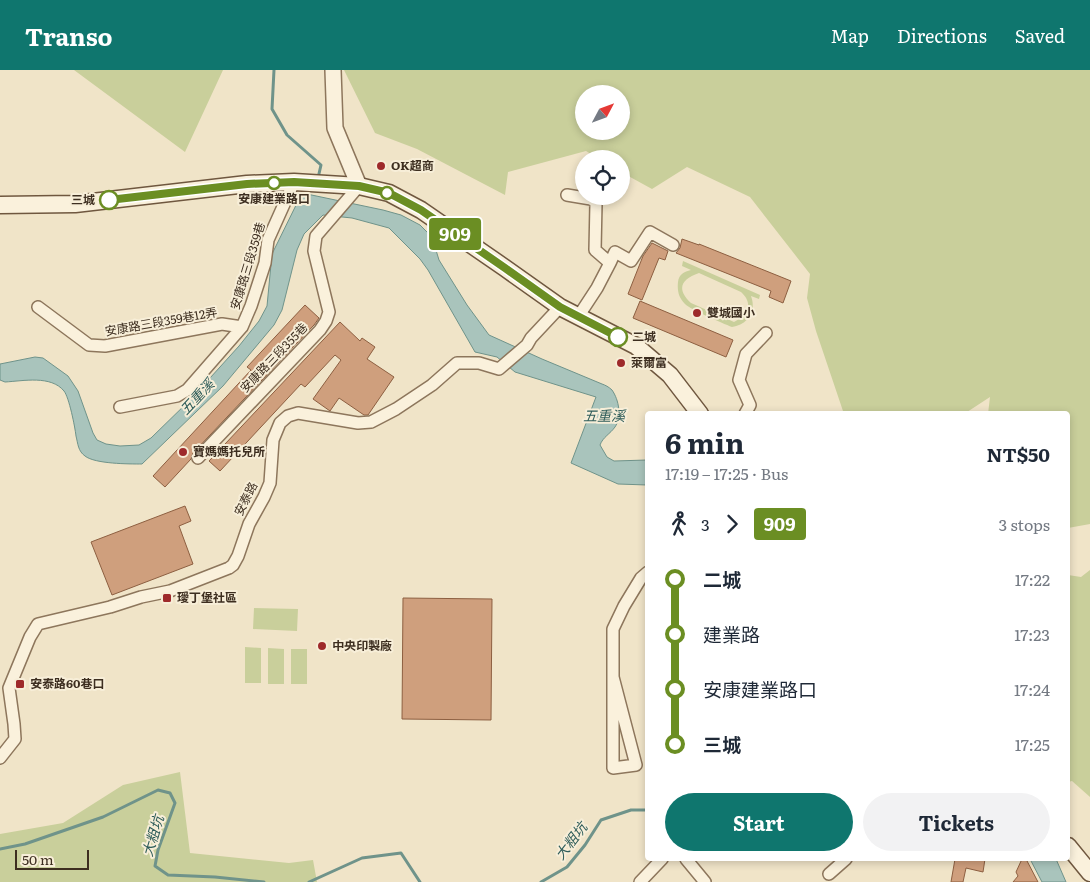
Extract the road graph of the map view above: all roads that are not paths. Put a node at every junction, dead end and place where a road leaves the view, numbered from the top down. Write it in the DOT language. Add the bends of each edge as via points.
graph roads {
  1 [pos="333,70"];
  2 [pos="294,182"];
  3 [pos="359,186"];
  4 [pos="567,195"];
  5 [pos="0,205"];
  6 [pos="673,245"];
  7 [pos="610,263"];
  8 [pos="38,307"];
  9 [pos="560,307"];
  10 [pos="578,317"];
  11 [pos="242,327"];
  12 [pos="766,332"];
  13 [pos="120,407"];
  14 [pos="698,411"];
  15 [pos="747,411"];
  16 [pos="198,458"];
  17 [pos="645,575"];
  18 [pos="613,677"];
  19 [pos="5,690"];
  20 [pos="0,758"];
  21 [pos="1070,848"];
  22 [pos="660,861"];
  23 [pos="688,861"];
  24 [pos="844,861"];
  25 [pos="1090,872"];
  26 [pos="829,874"];
  27 [pos="640,882"];
  28 [pos="705,882"];
  1 -- 3 [label="street" via="335,128"];
  2 -- 3 [label="main road"];
  2 -- 5 [label="main road" via="247,184 75,204"];
  2 -- 11 [label="street, 安康路三段359巷" via="268,240 264,264"];
  3 -- 9 [label="main road" via="389,193 421,210"];
  3 -- 16 [label="street, 安康路三段355巷" via="316,236 314,251 329,312 326,321"];
  4 -- 7 [label="street" via="591,199 596,203 595,250"];
  6 -- 7 [label="street" via="650,232 631,262 615,252"];
  7 -- 10 [label="street"];
  8 -- 11 [label="street, 安康路三段359巷12弄" via="89,345 105,346 222,324"];
  9 -- 10 [label="main road"];
  9 -- 19 [label="street, 安泰路" via="527,345 499,369 479,363 457,363 432,385 371,422 358,423 298,412 288,416 280,423 273,440 270,483 233,565 170,591 38,624"];
  10 -- 14 [label="main road" via="636,346 670,375"];
  11 -- 13 [label="street, 安康路三段359巷" via="187,390 177,396"];
  12 -- 15 [label="street" via="746,354 741,371 739,380 750,405"];
  17 -- 18 [label="street" via="613,629"];
  18 -- 18 [label="street" via="613,768 636,765"];
  19 -- 20 [label="street, 安泰路" via="15,740"];
  21 -- 25 [label="main road"];
  22 -- 27 [label="street"];
  23 -- 28 [label="street"];
  24 -- 26 [label="street"];
}
